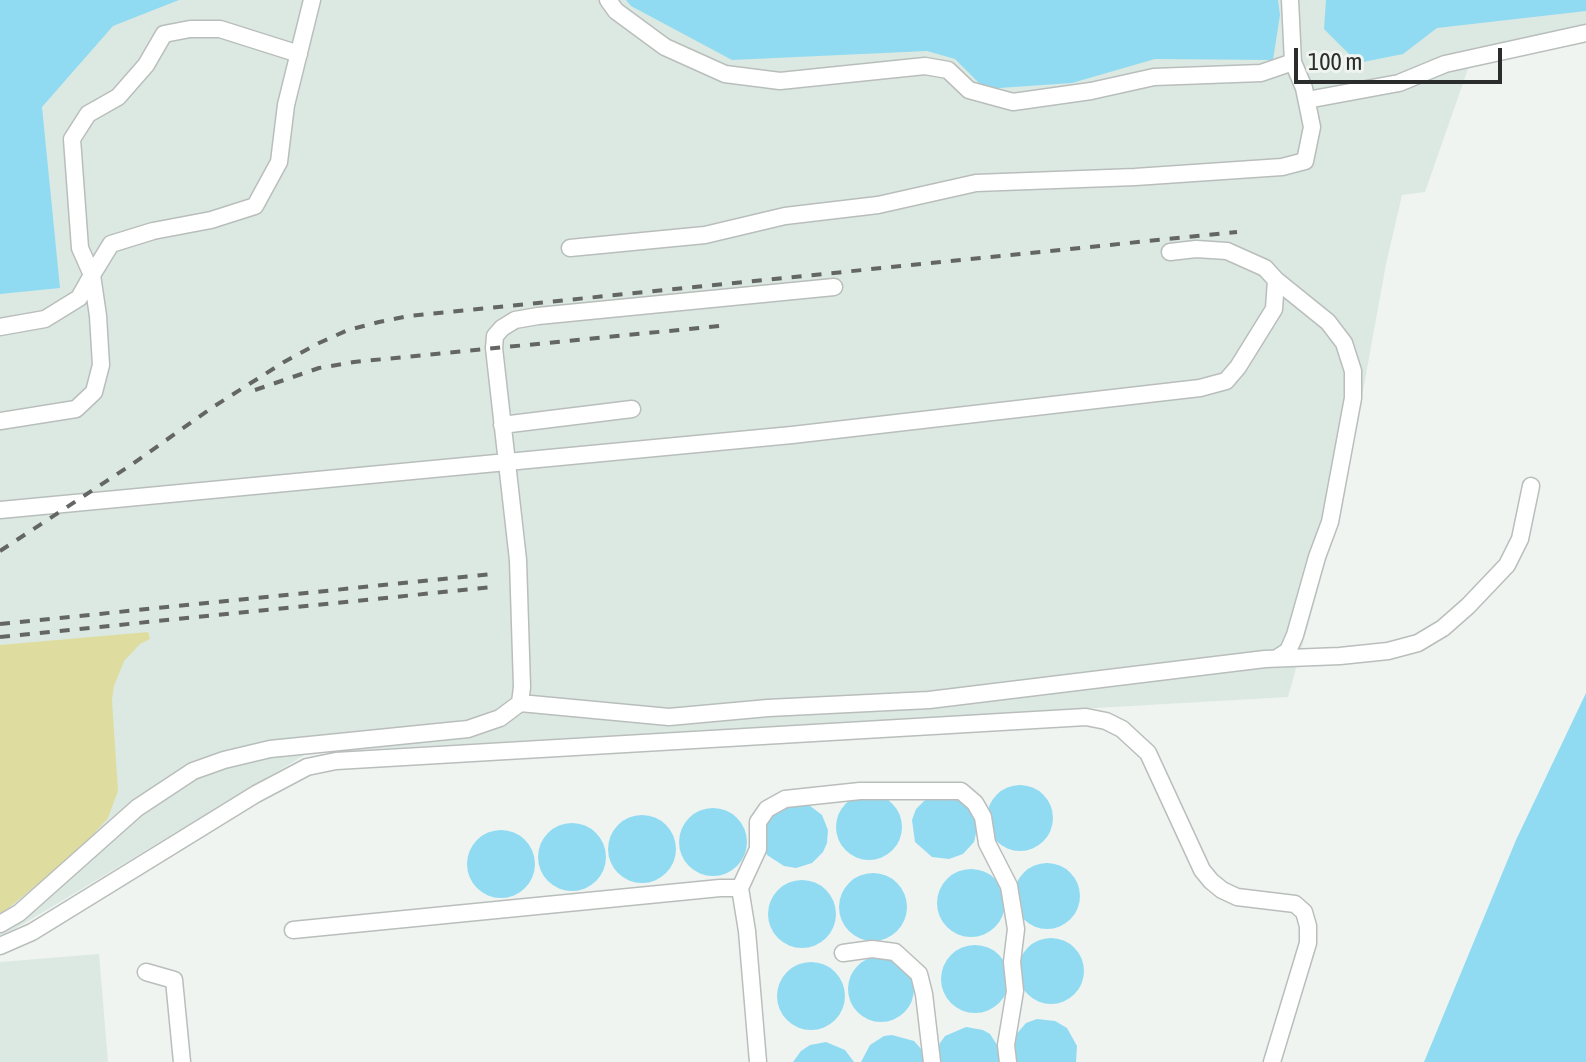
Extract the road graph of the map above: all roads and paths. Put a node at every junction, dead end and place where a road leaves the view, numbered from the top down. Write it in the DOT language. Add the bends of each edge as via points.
graph roads {
  1 [pos="312,0"];
  2 [pos="608,0"];
  3 [pos="1290,0"];
  4 [pos="1586,33"];
  5 [pos="299,54"];
  6 [pos="1293,62"];
  7 [pos="1307,100"];
  8 [pos="570,248"];
  9 [pos="1170,252"];
  10 [pos="92,275"];
  11 [pos="1276,280"];
  12 [pos="834,287"];
  13 [pos="0,327"];
  14 [pos="632,409"];
  15 [pos="0,421"];
  16 [pos="502,425"];
  17 [pos="507,463"];
  18 [pos="1531,486"];
  19 [pos="0,510"];
  20 [pos="1277,658"];
  21 [pos="520,703"];
  22 [pos="740,888"];
  23 [pos="0,924"];
  24 [pos="293,930"];
  25 [pos="0,946"];
  26 [pos="843,953"];
  27 [pos="146,972"];
  28 [pos="182,1062"];
  29 [pos="758,1062"];
  30 [pos="932,1062"];
  31 [pos="1008,1062"];
  32 [pos="1272,1062"];
  1 -- 5 [label="lane"];
  2 -- 6 [label="lane" via="665,47 725,74 780,81 925,66 948,70 969,90 1013,102 1154,77 1261,73"];
  3 -- 6 [label="lane"];
  4 -- 7 [label="lane" via="1445,64 1399,83"];
  5 -- 10 [label="lane" via="279,162 255,206 111,244"];
  5 -- 10 [label="lane" via="220,29 164,34 118,97 88,114 72,139 80,248"];
  6 -- 7 [label="lane"];
  7 -- 8 [label="lane" via="1312,127 1305,161 1282,167 976,183 705,235"];
  9 -- 11 [label="lane" via="1227,251 1265,268"];
  10 -- 13 [label="lane" via="79,298 45,319"];
  10 -- 15 [label="lane" via="101,365 94,392 76,409"];
  11 -- 17 [label="lane" via="1274,309 1238,367 1226,381 1200,388"];
  11 -- 20 [label="lane" via="1328,322 1344,343 1353,371 1353,398 1330,522 1295,635 1288,651"];
  12 -- 16 [label="lane" via="515,320 495,336"];
  14 -- 16 [label="lane"];
  16 -- 17 [label="lane"];
  17 -- 19 [label="lane"];
  17 -- 21 [label="lane" via="518,560"];
  18 -- 20 [label="lane" via="1520,539 1507,565 1443,628 1418,643 1388,651"];
  20 -- 21 [label="lane" via="929,700 669,717"];
  21 -- 23 [label="lane" via="500,718 468,729 270,749 193,771 137,808"];
  22 -- 24 [label="lane"];
  22 -- 29 [label="lane"];
  22 -- 31 [label="lane" via="758,849 758,822 767,809 785,799 860,791 961,791 983,817 987,843 1009,886 1016,929"];
  25 -- 32 [label="lane" via="32,932 307,767 336,761 1086,717 1122,729 1148,753 1211,881 1237,897 1295,904 1304,912 1308,943"];
  26 -- 30 [label="lane" via="895,952 919,974"];
  27 -- 28 [label="lane" via="174,980"];
}
